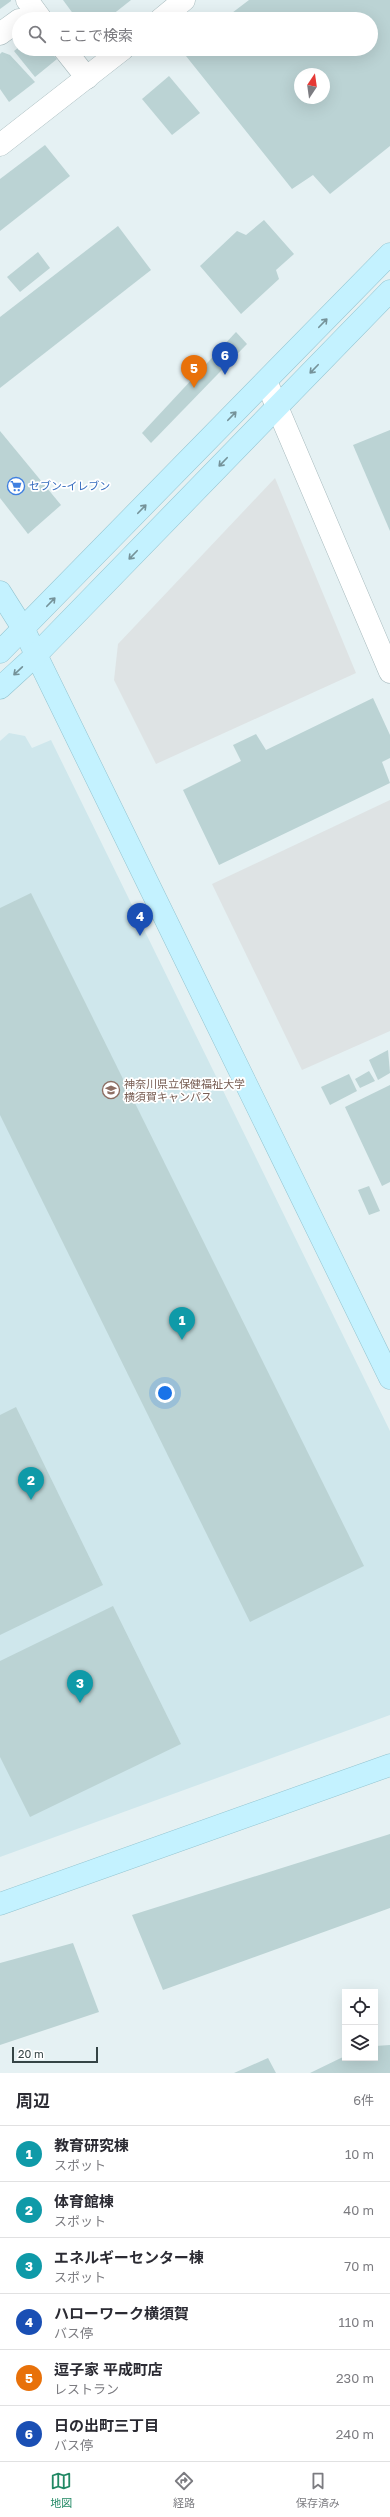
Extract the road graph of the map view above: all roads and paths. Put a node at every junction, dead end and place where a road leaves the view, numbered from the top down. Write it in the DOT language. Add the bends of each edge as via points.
graph roads {
  1 [pos="184,0"];
  2 [pos="169,12"];
  3 [pos="12,25"];
  4 [pos="0,34"];
  5 [pos="70,56"];
  6 [pos="114,56"];
  7 [pos="87,78"];
  8 [pos="0,144"];
  9 [pos="390,254"];
  10 [pos="390,291"];
  11 [pos="266,381"];
  12 [pos="278,407"];
  13 [pos="0,592"];
  14 [pos="24,630"];
  15 [pos="0,652"];
  16 [pos="36,655"];
  17 [pos="390,672"];
  18 [pos="0,688"];
  19 [pos="390,1378"];
  20 [pos="390,1765"];
  21 [pos="0,1904"];
  1 -- 2 [label="street"];
  3 -- 4 [label="street"];
  5 -- 7 [label="street"];
  6 -- 7 [label="street"];
  7 -- 8 [label="street"];
  11 -- 9 [label="street, one-way"];
  10 -- 12 [label="street, one-way"];
  11 -- 12 [label="street"];
  14 -- 11 [label="street, one-way"];
  12 -- 16 [label="street, one-way"];
  12 -- 17 [label="street"];
  13 -- 14 [label="street"];
  14 -- 15 [label="street"];
  14 -- 16 [label="street"];
  16 -- 18 [label="street, one-way"];
  16 -- 19 [label="street"];
  20 -- 21 [label="street"];
}
